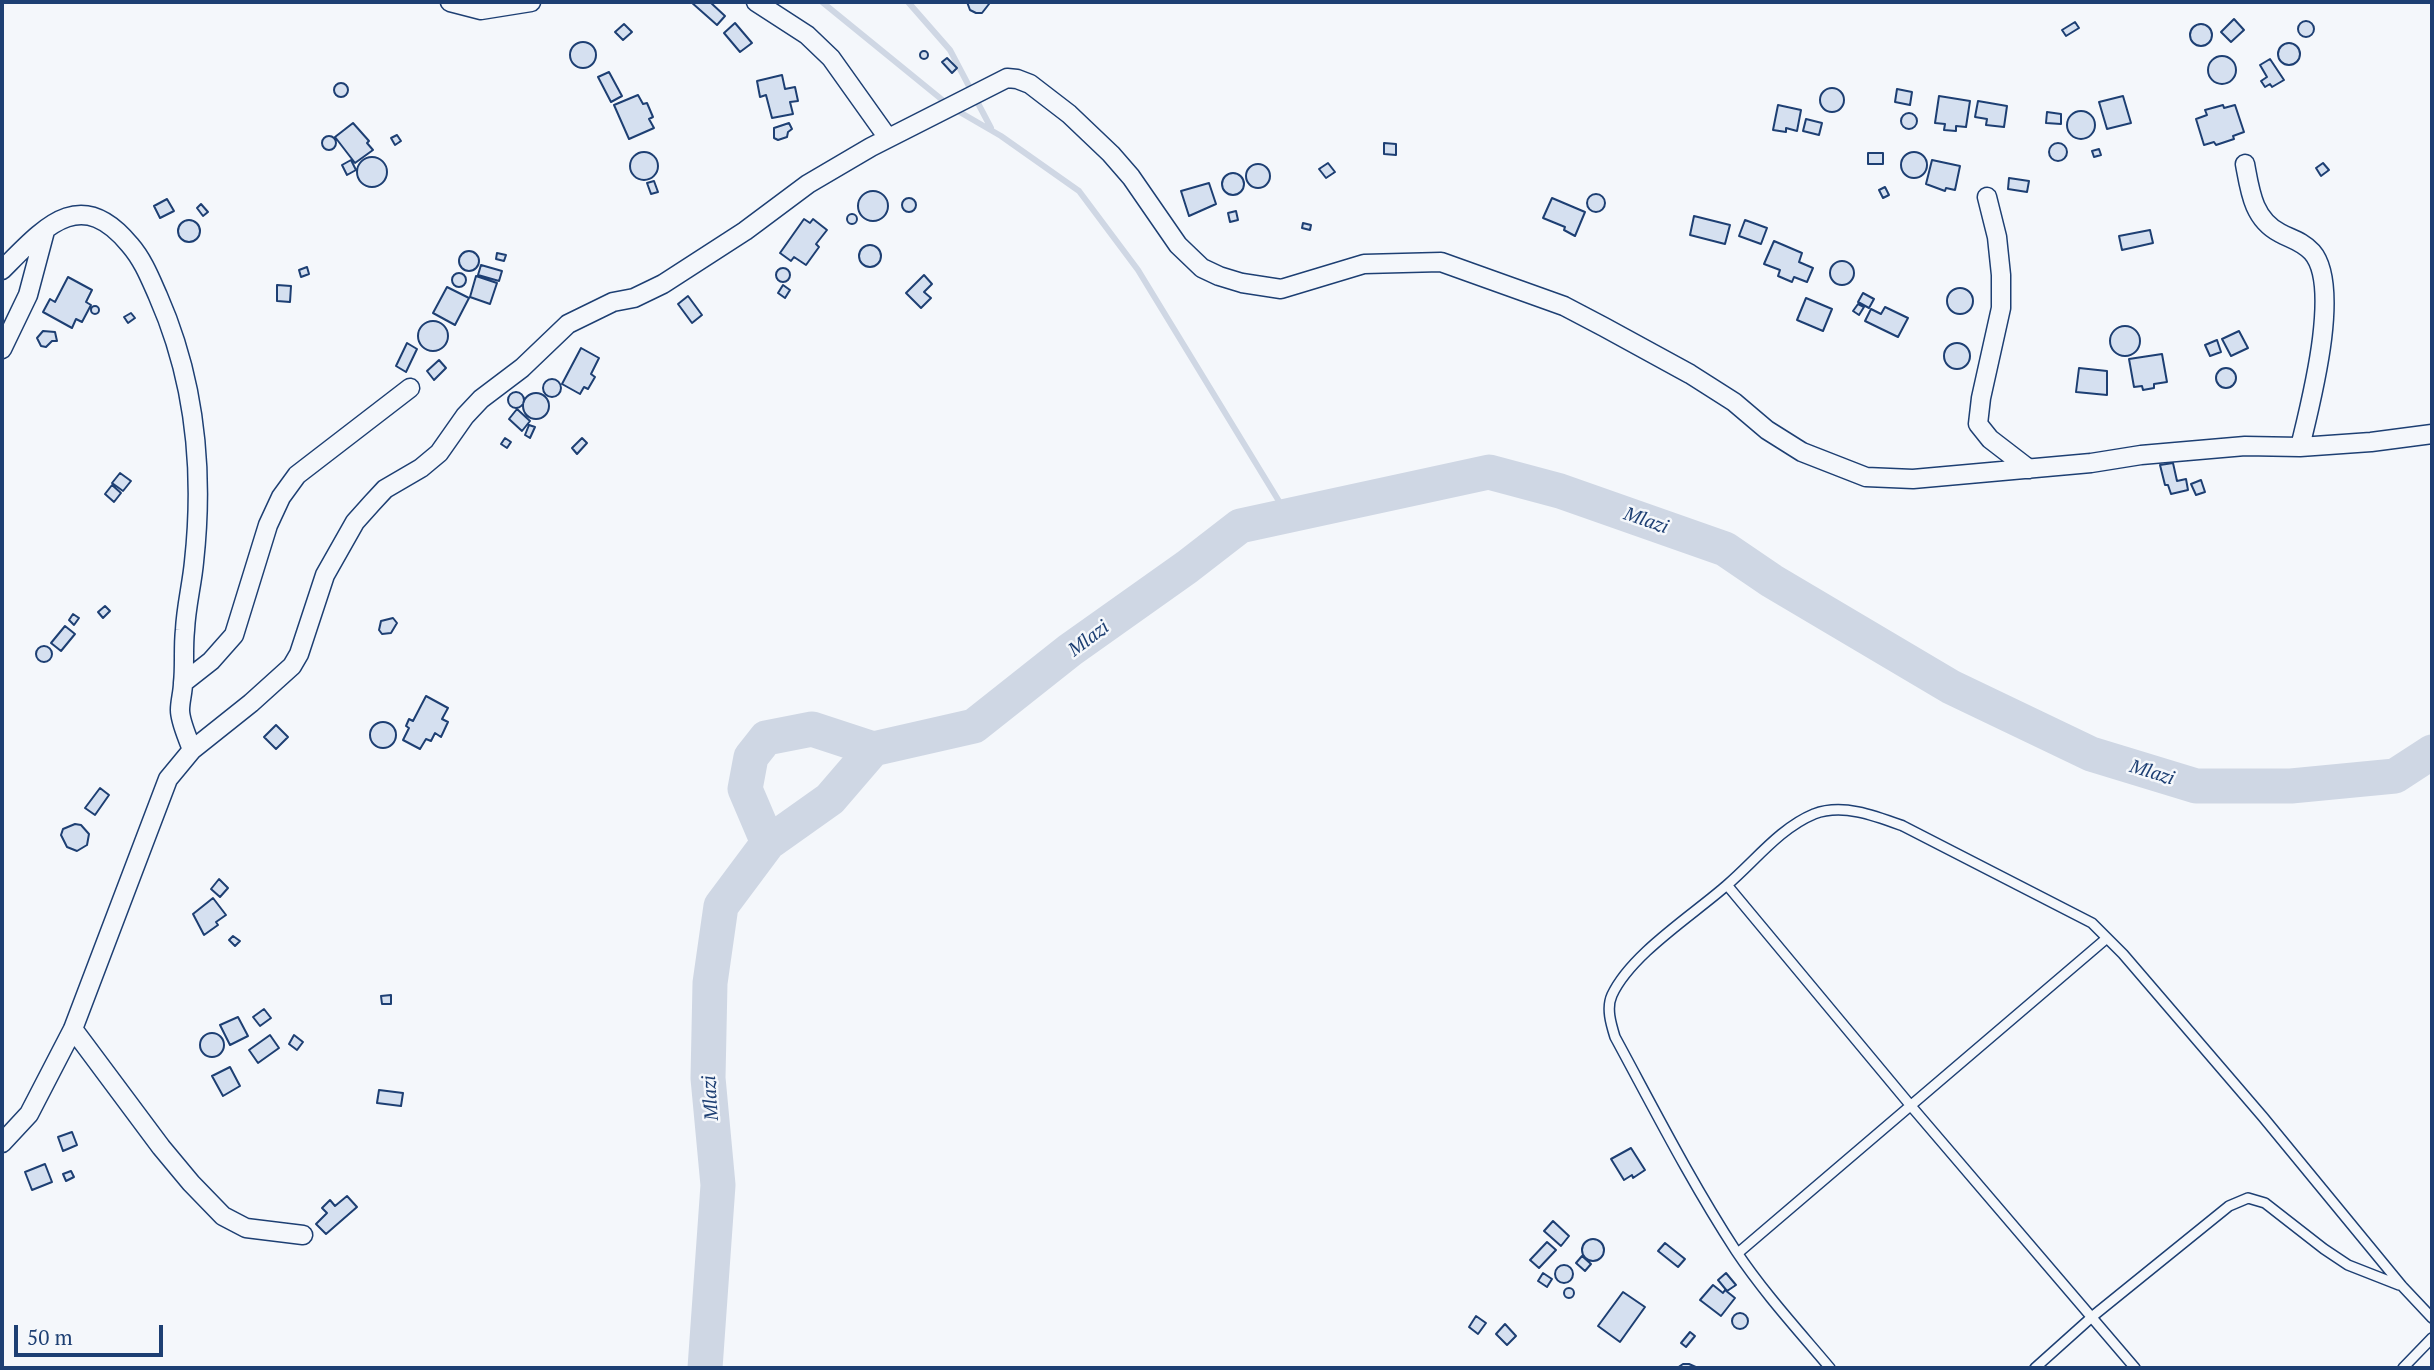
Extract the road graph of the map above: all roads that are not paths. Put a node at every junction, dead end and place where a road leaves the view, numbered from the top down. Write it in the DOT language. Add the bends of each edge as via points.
graph roads {
  1 [pos="450,2"];
  2 [pos="531,2"];
  3 [pos="756,2"];
  4 [pos="888,138"];
  5 [pos="2245,164"];
  6 [pos="1987,197"];
  7 [pos="45,231"];
  8 [pos="2,270"];
  9 [pos="2,349"];
  10 [pos="410,388"];
  11 [pos="2432,433"];
  12 [pos="2300,446"];
  13 [pos="2029,469"];
  14 [pos="183,683"];
  15 [pos="192,750"];
  16 [pos="1727,885"];
  17 [pos="2107,938"];
  18 [pos="73,1030"];
  19 [pos="1911,1106"];
  20 [pos="2,1143"];
  21 [pos="303,1236"];
  22 [pos="1738,1253"];
  23 [pos="2402,1286"];
  24 [pos="2093,1316"];
  25 [pos="2432,1318"];
  26 [pos="2432,1338"];
  27 [pos="1830,1368"];
  28 [pos="2035,1368"];
  29 [pos="2135,1368"];
  30 [pos="2403,1368"];
  1 -- 2 [label="street" via="481,10"];
  3 -- 4 [label="street" via="807,35 831,58"];
  4 -- 13 [label="street" via="997,82 1017,79 1049,98 1093,136 1131,177 1178,245 1202,268 1219,276 1281,289 1364,264 1441,262 1564,306 1690,374 1767,430 1835,467 1882,480"];
  4 -- 15 [label="street" via="808,184 663,284 568,324 481,399 439,453 385,489 355,522 325,575 292,666"];
  5 -- 12 [label="street" via="2259,217 2301,242 2314,254 2321,273 2322,339"];
  6 -- 13 [label="street" via="1997,237 2001,307 1978,424"];
  7 -- 8 [label="street"];
  7 -- 9 [label="street" via="28,295"];
  7 -- 14 [label="street" via="71,215 105,220 135,251 167,316 196,432 198,477"];
  10 -- 14 [label="street" via="297,475 268,525 234,635"];
  11 -- 12 [label="street"];
  12 -- 13 [label="street" via="2245,446"];
  14 -- 15 [label="street" via="180,711"];
  15 -- 18 [label="street" via="161,794"];
  16 -- 17 [label="lane" via="1788,829 1816,814 1844,810 1903,826 2092,923"];
  16 -- 19 [label="lane"];
  16 -- 22 [label="lane" via="1623,977 1611,997 1609,1017 1615,1037 1689,1176"];
  17 -- 19 [label="lane"];
  17 -- 23 [label="lane"];
  18 -- 20 [label="street" via="29,1114"];
  18 -- 21 [label="street" via="161,1147 223,1216 246,1228"];
  19 -- 22 [label="lane"];
  19 -- 24 [label="lane"];
  22 -- 27 [label="lane"];
  23 -- 24 [label="lane" via="2348,1265 2265,1203 2248,1198 2229,1206"];
  23 -- 25 [label="lane"];
  24 -- 28 [label="lane"];
  24 -- 29 [label="lane"];
  26 -- 30 [label="lane"];
}
